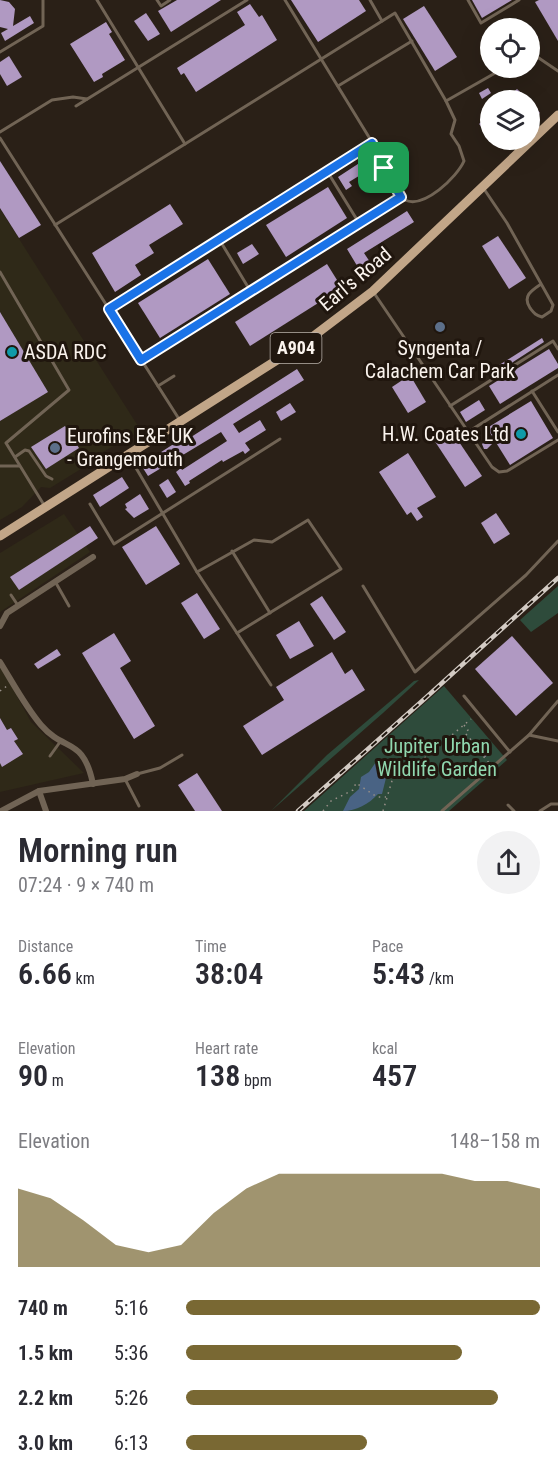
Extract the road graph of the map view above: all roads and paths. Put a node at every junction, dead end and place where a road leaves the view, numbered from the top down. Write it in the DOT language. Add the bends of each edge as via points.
graph roads {
  1 [pos="43,0"];
  2 [pos="98,0"];
  3 [pos="157,0"];
  4 [pos="170,0"];
  5 [pos="247,0"];
  6 [pos="285,0"];
  7 [pos="370,0"];
  8 [pos="468,0"];
  9 [pos="519,0"];
  10 [pos="382,21"];
  11 [pos="412,41"];
  12 [pos="0,51"];
  13 [pos="321,59"];
  14 [pos="540,59"];
  15 [pos="138,67"];
  16 [pos="558,71"];
  17 [pos="486,78"];
  18 [pos="338,86"];
  19 [pos="87,99"];
  20 [pos="446,101"];
  21 [pos="76,106"];
  22 [pos="558,115"];
  23 [pos="0,132"];
  24 [pos="0,138"];
  25 [pos="372,143"];
  26 [pos="185,144"];
  27 [pos="327,171"];
  28 [pos="483,187"];
  29 [pos="401,197"];
  30 [pos="359,223"];
  31 [pos="55,225"];
  32 [pos="219,239"];
  33 [pos="0,272"];
  34 [pos="541,284"];
  35 [pos="373,291"];
  36 [pos="250,292"];
  37 [pos="109,309"];
  38 [pos="558,349"];
  39 [pos="141,360"];
  40 [pos="558,375"];
  41 [pos="174,376"];
  42 [pos="158,386"];
  43 [pos="532,391"];
  44 [pos="450,406"];
  45 [pos="180,420"];
  46 [pos="468,432"];
  47 [pos="558,432"];
  48 [pos="280,439"];
  49 [pos="558,440"];
  50 [pos="128,455"];
  51 [pos="15,458"];
  52 [pos="0,466"];
  53 [pos="20,466"];
  54 [pos="52,479"];
  55 [pos="90,504"];
  56 [pos="45,506"];
  57 [pos="163,514"];
  58 [pos="0,536"];
  59 [pos="558,541"];
  60 [pos="232,552"];
  61 [pos="93,557"];
  62 [pos="197,572"];
  63 [pos="55,582"];
  64 [pos="363,586"];
  65 [pos="11,595"];
  66 [pos="18,606"];
  67 [pos="69,606"];
  68 [pos="270,613"];
  69 [pos="0,626"];
  70 [pos="237,633"];
  71 [pos="0,662"];
  72 [pos="13,683"];
  73 [pos="271,685"];
  74 [pos="0,691"];
  75 [pos="464,696"];
  76 [pos="558,701"];
  77 [pos="471,719"];
  78 [pos="464,725"];
  79 [pos="529,735"];
  80 [pos="61,740"];
  81 [pos="558,741"];
  82 [pos="510,752"];
  83 [pos="182,755"];
  84 [pos="50,756"];
  85 [pos="493,767"];
  86 [pos="137,774"];
  87 [pos="125,779"];
  88 [pos="93,784"];
  89 [pos="39,791"];
  90 [pos="386,796"];
  91 [pos="558,804"];
  92 [pos="508,805"];
  93 [pos="139,806"];
  94 [pos="1,811"];
  95 [pos="46,811"];
  96 [pos="323,811"];
  97 [pos="383,811"];
  98 [pos="442,811"];
  99 [pos="514,811"];
  100 [pos="540,811"];
  1 -- 12 [label="lane" via="43,26"];
  2 -- 15 [label="lane"];
  3 -- 4 [label="lane" via="160,6"];
  5 -- 15 [label="lane"];
  6 -- 13 [label="lane"];
  7 -- 10 [label="lane"];
  8 -- 9 [label="lane" via="481,23"];
  10 -- 11 [label="lane" via="395,13"];
  10 -- 13 [label="lane"];
  11 -- 18 [label="lane"];
  11 -- 20 [label="lane"];
  13 -- 18 [label="lane"];
  13 -- 26 [label="lane"];
  14 -- 16 [label="lane"];
  15 -- 19 [label="lane"];
  15 -- 26 [label="lane"];
  17 -- 20 [label="lane"];
  18 -- 25 [label="lane"];
  19 -- 21 [label="lane"];
  19 -- 23 [label="lane" via="52,100"];
  20 -- 29 [label="lane" via="455,120 451,134 464,161 459,172 447,184 416,201"];
  22 -- 28 [label="main road, Earl's Road / A904"];
  24 -- 31 [label="lane"];
  25 -- 27 [label="lane"];
  25 -- 29 [label="lane"];
  26 -- 31 [label="lane"];
  27 -- 30 [label="lane"];
  27 -- 32 [label="lane"];
  28 -- 34 [label="lane"];
  28 -- 35 [label="main road, Earl's Road / A904"];
  29 -- 30 [label="lane"];
  30 -- 36 [label="lane"];
  31 -- 37 [label="lane"];
  32 -- 36 [label="lane"];
  32 -- 37 [label="lane"];
  33 -- 51 [label="lane" via="69,390 6,442"];
  34 -- 34 [label="lane" via="553,305 542,317 527,303 531,291"];
  35 -- 44 [label="lane"];
  35 -- 45 [label="main road, Earl's Road / A904" via="307,340"];
  36 -- 39 [label="lane"];
  37 -- 39 [label="lane"];
  38 -- 44 [label="lane" via="553,341"];
  39 -- 42 [label="lane"];
  40 -- 43 [label="lane"];
  41 -- 42 [label="lane"];
  42 -- 45 [label="lane"];
  43 -- 46 [label="lane"];
  43 -- 47 [label="lane"];
  44 -- 46 [label="lane"];
  45 -- 50 [label="main road, Earl's Road / A904"];
  46 -- 49 [label="lane" via="492,468 499,472"];
  48 -- 57 [label="lane"];
  50 -- 56 [label="main road, Earl's Road / A904"];
  50 -- 57 [label="lane"];
  51 -- 53 [label="lane"];
  51 -- 54 [label="lane" via="22,451 29,451"];
  52 -- 53 [label="lane"];
  53 -- 56 [label="lane"];
  55 -- 57 [label="lane" via="114,544"];
  56 -- 58 [label="main road, Earl's Road / A904"];
  57 -- 62 [label="lane"];
  59 -- 64 [label="lane" via="526,575 415,672"];
  60 -- 62 [label="lane"];
  60 -- 68 [label="lane"];
  60 -- 68 [label="lane" via="254,540 272,542 308,520 341,569"];
  61 -- 63 [label="street"];
  62 -- 70 [label="lane"];
  63 -- 66 [label="street"];
  63 -- 67 [label="lane"];
  65 -- 66 [label="lane"];
  66 -- 69 [label="street"];
  68 -- 70 [label="lane"];
  70 -- 73 [label="lane"];
  71 -- 72 [label="street"];
  72 -- 74 [label="path"];
  72 -- 80 [label="street" via="40,724"];
  75 -- 82 [label="lane"];
  76 -- 79 [label="lane"];
  77 -- 78 [label="path"];
  78 -- 85 [label="path" via="468,730 465,734"];
  78 -- 90 [label="path" via="422,760 397,764"];
  79 -- 81 [label="lane"];
  79 -- 82 [label="lane"];
  80 -- 84 [label="lane"];
  80 -- 88 [label="street" via="81,751"];
  82 -- 85 [label="lane"];
  83 -- 86 [label="lane" via="160,768"];
  85 -- 98 [label="lane"];
  86 -- 87 [label="street"];
  87 -- 88 [label="street"];
  87 -- 93 [label="lane"];
  88 -- 89 [label="street"];
  89 -- 94 [label="street"];
  89 -- 95 [label="street"];
  90 -- 96 [label="path" via="377,797 356,783 353,790 331,801"];
  90 -- 97 [label="path"];
  91 -- 100 [label="lane"];
  92 -- 99 [label="lane"];
}
